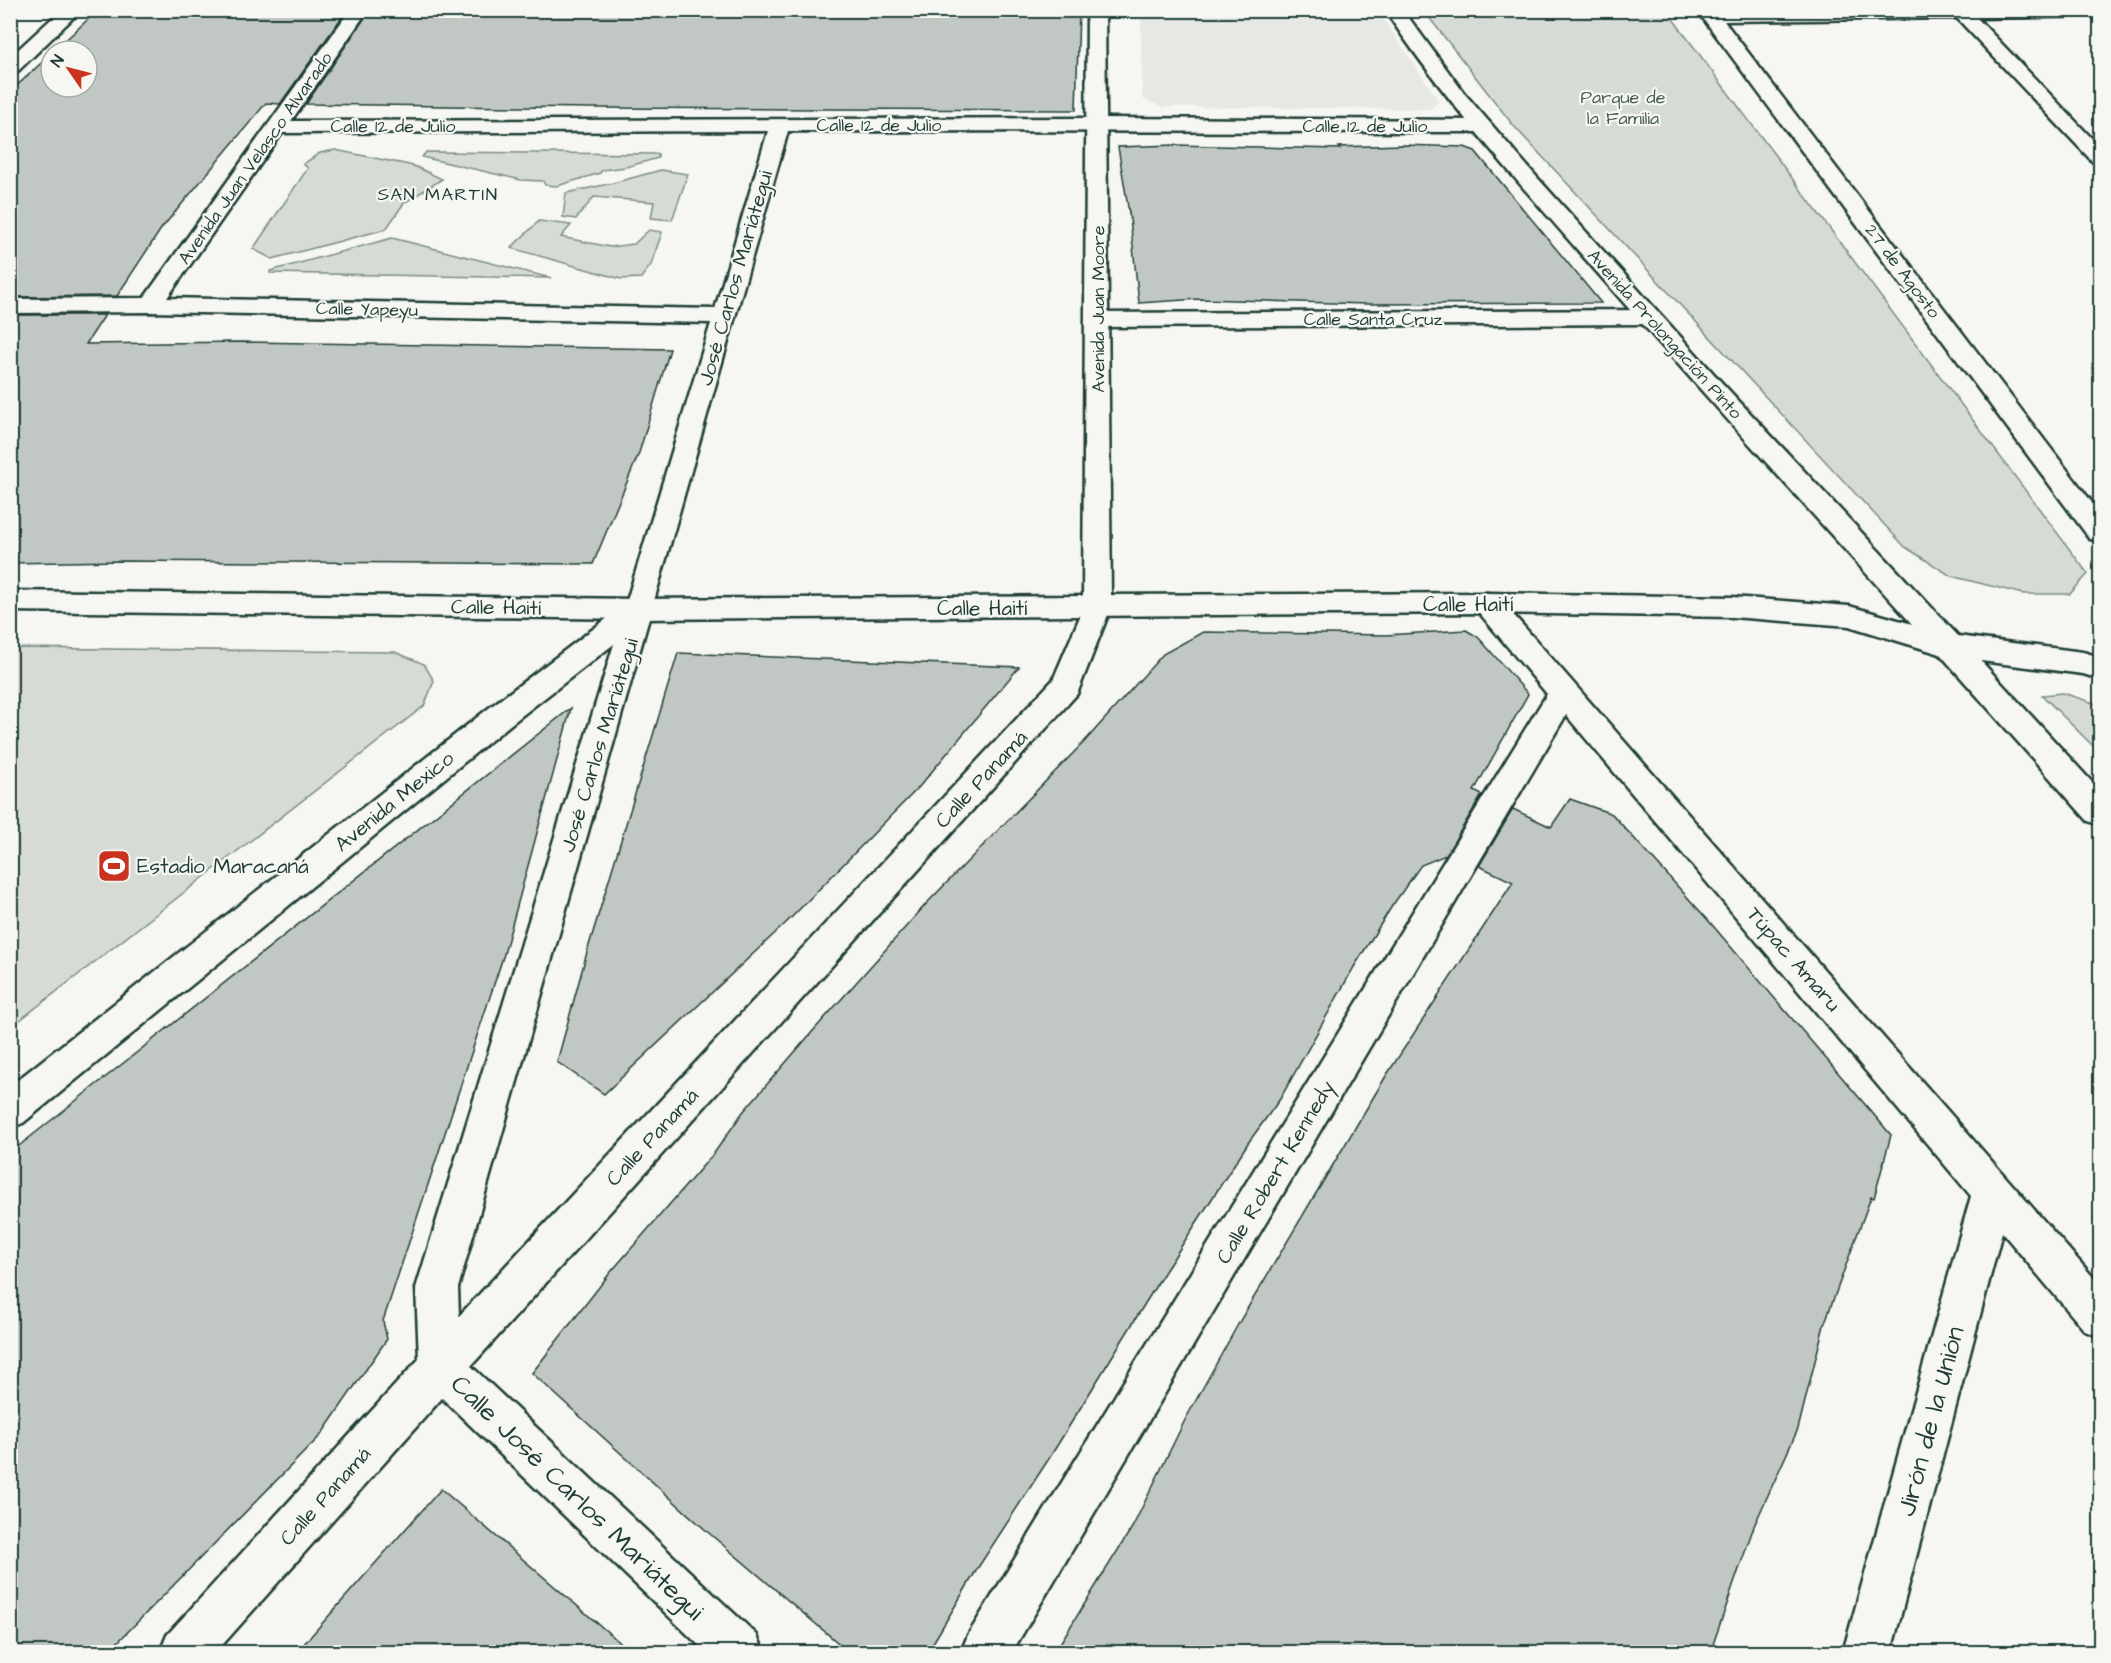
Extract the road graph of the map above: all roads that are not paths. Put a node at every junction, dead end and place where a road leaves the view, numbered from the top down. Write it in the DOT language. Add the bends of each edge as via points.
graph roads {
  1 [pos="72,10"];
  2 [pos="359,10"];
  3 [pos="1096,10"];
  4 [pos="1394,10"];
  5 [pos="1959,11"];
  6 [pos="2100,11"];
  7 [pos="1708,13"];
  8 [pos="10,68"];
  9 [pos="1098,124"];
  10 [pos="780,125"];
  11 [pos="1482,126"];
  12 [pos="277,127"];
  13 [pos="2100,158"];
  14 [pos="151,304"];
  15 [pos="10,306"];
  16 [pos="724,316"];
  17 [pos="1648,317"];
  18 [pos="1098,320"];
  19 [pos="2100,532"];
  20 [pos="10,601"];
  21 [pos="1487,603"];
  22 [pos="1097,607"];
  23 [pos="639,609"];
  24 [pos="1950,646"];
  25 [pos="2100,668"];
  26 [pos="1564,692"];
  27 [pos="2100,812"];
  28 [pos="10,1110"];
  29 [pos="1993,1190"];
  30 [pos="2100,1316"];
  31 [pos="441,1367"];
  32 [pos="184,1653"];
  33 [pos="740,1653"];
  34 [pos="985,1653"];
  35 [pos="1867,1653"];
  1 -- 8 [label="street"];
  2 -- 12 [label="street, Avenida Juan Velasco Alvarado"];
  3 -- 9 [label="street, Avenida Juan Moore"];
  4 -- 11 [label="street, Avenida Prolongación Pinto"];
  5 -- 6 [label="street"];
  5 -- 7 [label="street"];
  5 -- 13 [label="street"];
  7 -- 19 [label="street, 27 de Agosto"];
  9 -- 10 [label="street, Calle 12 de Julio"];
  9 -- 11 [label="street, Calle 12 de Julio"];
  9 -- 18 [label="street, Avenida Juan Moore"];
  10 -- 12 [label="street, Calle 12 de Julio"];
  10 -- 16 [label="street, José Carlos Mariátegui"];
  11 -- 17 [label="street, Avenida Prolongación Pinto"];
  12 -- 14 [label="street, Avenida Juan Velasco Alvarado"];
  14 -- 15 [label="street, Calle Yapeyu"];
  14 -- 16 [label="street, Calle Yapeyu"];
  16 -- 23 [label="street, José Carlos Mariátegui"];
  17 -- 18 [label="street, Calle Santa Cruz"];
  17 -- 24 [label="street, Avenida Prolongación Pinto"];
  18 -- 22 [label="street, Avenida Juan Moore"];
  20 -- 23 [label="street, Calle Haití"];
  21 -- 22 [label="street, Calle Haití"];
  21 -- 24 [label="street, Calle Haití" via="1732,607 1849,616"];
  21 -- 26 [label="street, Túpac Amaru"];
  22 -- 23 [label="street, Calle Haití"];
  22 -- 31 [label="street, Calle Panamá" via="1066,686"];
  23 -- 28 [label="street, Avenida Mexico" via="491,723"];
  23 -- 31 [label="street, José Carlos Mariátegui" via="437,1288"];
  24 -- 25 [label="street, Calle Haití"];
  24 -- 27 [label="street, Avenida Prolongación Pinto"];
  26 -- 29 [label="street, Túpac Amaru"];
  26 -- 34 [label="street, Calle Robert Kennedy"];
  29 -- 30 [label="street, Túpac Amaru"];
  29 -- 35 [label="street, Jirón de la Unión"];
  31 -- 32 [label="street, Calle Panamá"];
  31 -- 33 [label="street, Calle José Carlos Mariátegui"];
}
